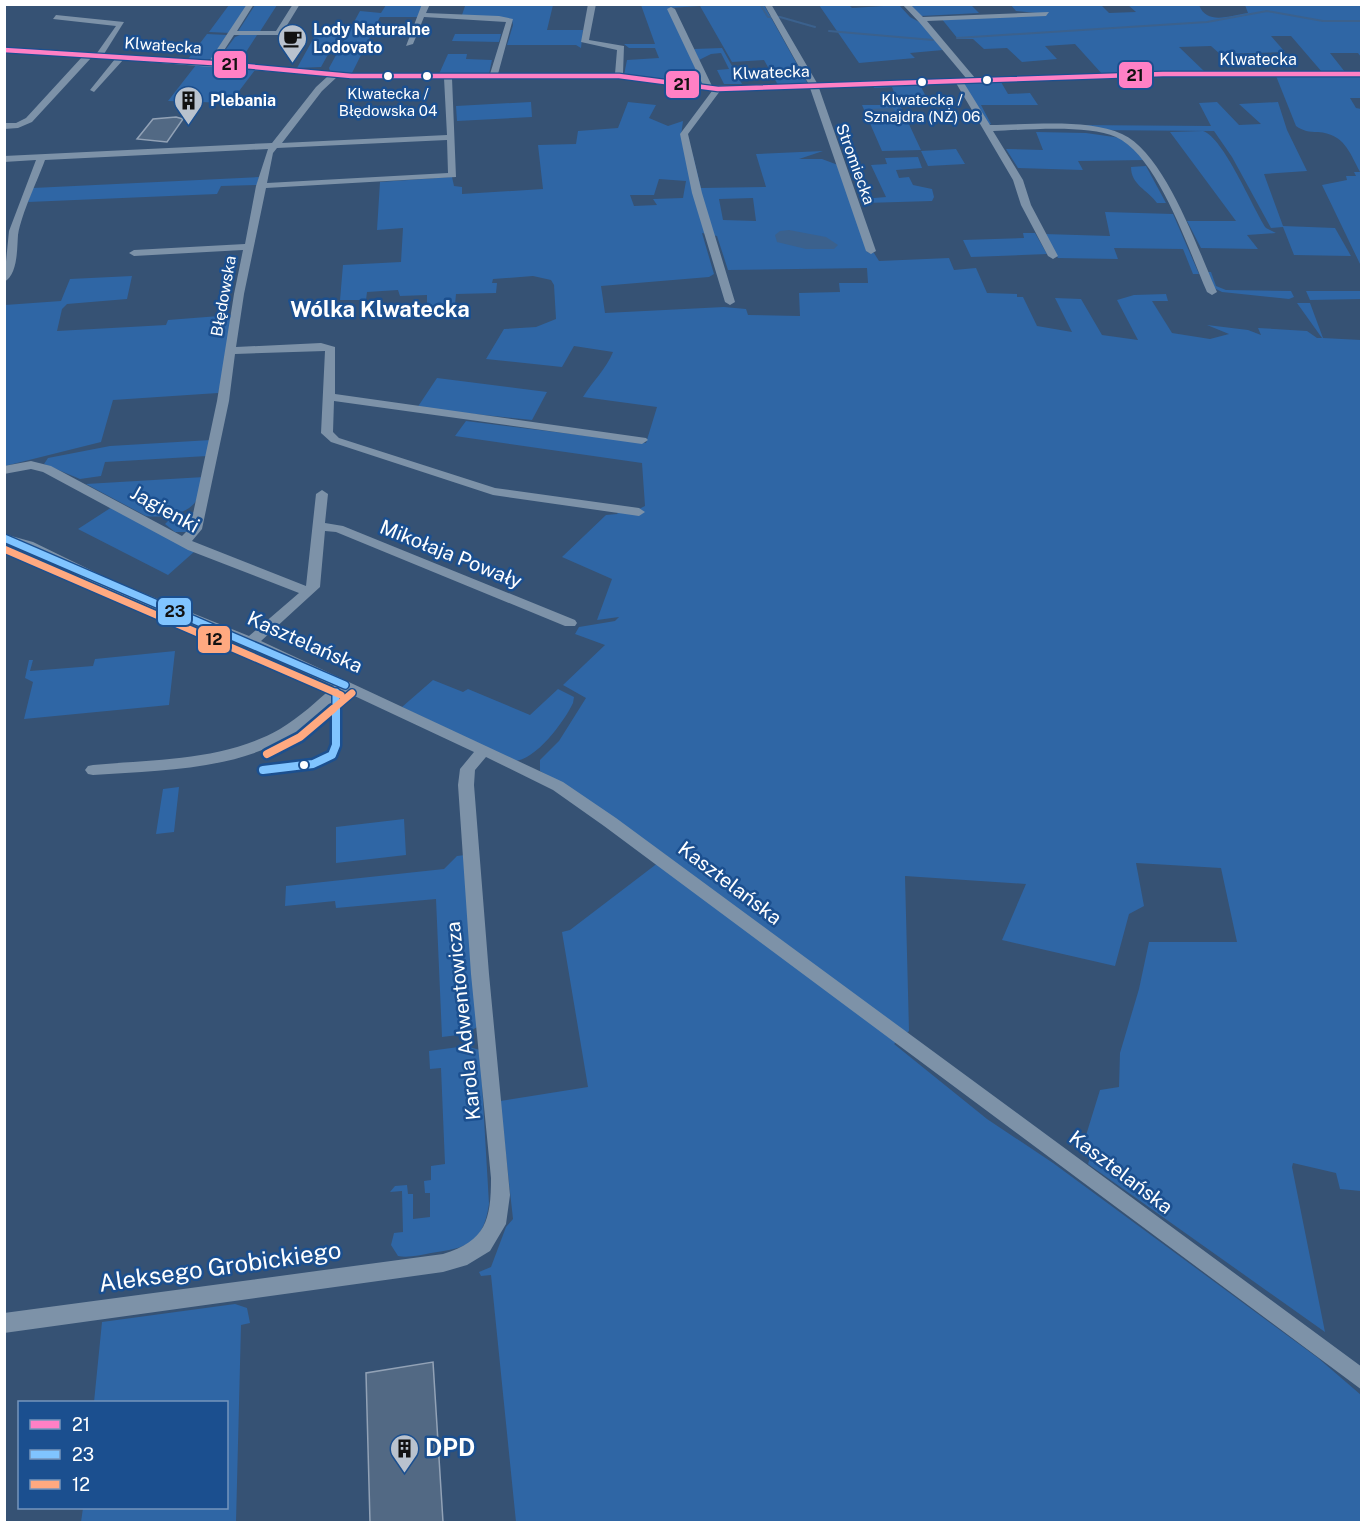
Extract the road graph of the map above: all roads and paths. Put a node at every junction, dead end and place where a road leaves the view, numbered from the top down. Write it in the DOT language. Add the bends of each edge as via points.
graph roads {
  1 [pos="251,4"];
  2 [pos="297,4"];
  3 [pos="426,4"];
  4 [pos="592,4"];
  5 [pos="767,4"];
  6 [pos="905,4"];
  7 [pos="671,9"];
  8 [pos="1046,14"];
  9 [pos="422,15"];
  10 [pos="56,17"];
  11 [pos="922,20"];
  12 [pos="232,33"];
  13 [pos="409,44"];
  14 [pos="4,50"];
  15 [pos="89,55"];
  16 [pos="99,56"];
  17 [pos="121,57"];
  18 [pos="212,63"];
  19 [pos="336,74"];
  20 [pos="1362,74"];
  21 [pos="448,76"];
  22 [pos="493,76"];
  23 [pos="619,76"];
  24 [pos="959,81"];
  25 [pos="973,81"];
  26 [pos="814,86"];
  27 [pos="714,89"];
  28 [pos="94,90"];
  29 [pos="4,126"];
  30 [pos="986,128"];
  31 [pos="452,137"];
  32 [pos="276,146"];
  33 [pos="42,157"];
  34 [pos="4,159"];
  35 [pos="261,186"];
  36 [pos="9,231"];
  37 [pos="248,247"];
  38 [pos="871,251"];
  39 [pos="134,253"];
  40 [pos="1053,256"];
  41 [pos="4,279"];
  42 [pos="1212,292"];
  43 [pos="730,303"];
  44 [pos="230,351"];
  45 [pos="329,397"];
  46 [pos="642,440"];
  47 [pos="4,470"];
  48 [pos="322,494"];
  49 [pos="639,512"];
  50 [pos="317,526"];
  51 [pos="4,538"];
  52 [pos="184,542"];
  53 [pos="309,592"];
  54 [pos="570,623"];
  55 [pos="251,642"];
  56 [pos="345,685"];
  57 [pos="484,750"];
  58 [pos="93,770"];
  59 [pos="443,1263"];
  60 [pos="4,1323"];
  61 [pos="1362,1380"];
  1 -- 12 [label="street"];
  2 -- 12 [label="street" via="278,33"];
  3 -- 9 [label="street"];
  4 -- 23 [label="street" via="585,42 621,48"];
  5 -- 26 [label="street, Stromiecka"];
  6 -- 11 [label="street"];
  7 -- 27 [label="street"];
  8 -- 11 [label="street"];
  9 -- 13 [label="street"];
  9 -- 22 [label="street" via="510,21"];
  10 -- 16 [label="street" via="122,24"];
  11 -- 25 [label="street"];
  12 -- 18 [label="street"];
  14 -- 15 [label="street, Klwatecka"];
  15 -- 16 [label="street, Klwatecka"];
  15 -- 29 [label="street" via="29,120"];
  16 -- 17 [label="street, Klwatecka"];
  17 -- 18 [label="street, Klwatecka"];
  17 -- 28 [label="street"];
  18 -- 19 [label="street, Klwatecka"];
  19 -- 21 [label="street, Klwatecka"];
  19 -- 32 [label="street, Błędowska" via="319,89"];
  20 -- 25 [label="street, Klwatecka" via="1162,74"];
  21 -- 22 [label="street, Klwatecka"];
  21 -- 31 [label="street"];
  22 -- 23 [label="street, Klwatecka"];
  23 -- 27 [label="street, Klwatecka"];
  24 -- 25 [label="street, Klwatecka"];
  24 -- 26 [label="street, Klwatecka"];
  24 -- 30 [label="street"];
  26 -- 27 [label="street, Klwatecka"];
  26 -- 38 [label="street, Stromiecka"];
  27 -- 43 [label="street" via="684,134"];
  30 -- 40 [label="street" via="1018,180 1026,205"];
  30 -- 42 [label="street" via="1093,131 1118,134 1134,143 1154,165"];
  31 -- 32 [label="street"];
  31 -- 35 [label="street" via="453,176"];
  32 -- 33 [label="street"];
  32 -- 35 [label="street, Błędowska" via="269,153"];
  33 -- 34 [label="street"];
  33 -- 36 [label="street"];
  35 -- 37 [label="street, Błędowska"];
  36 -- 41 [label="street" via="11,259"];
  37 -- 39 [label="street"];
  37 -- 44 [label="street, Błędowska"];
  44 -- 45 [label="street" via="328,346 332,352"];
  44 -- 52 [label="street, Błędowska" via="196,529"];
  45 -- 46 [label="street"];
  45 -- 49 [label="street" via="327,436 335,440 493,491"];
  47 -- 52 [label="street, Jagienki" via="26,465 47,469"];
  48 -- 50 [label="street"];
  50 -- 53 [label="street" via="316,577"];
  50 -- 54 [label="street, Mikołaja Powały" via="339,529"];
  51 -- 55 [label="street, Kasztelańska"];
  52 -- 53 [label="street, Jagienki"];
  53 -- 55 [label="street"];
  55 -- 56 [label="street, Kasztelańska"];
  56 -- 57 [label="street, Kasztelańska"];
  56 -- 58 [label="street" via="294,728 253,748 210,759"];
  57 -- 59 [label="street, Karola Adwentowicza" via="468,769 466,785 502,1195 495,1224 484,1246 468,1256"];
  57 -- 61 [label="street, Kasztelańska" via="558,786 602,817"];
  59 -- 60 [label="street, Aleksego Grobickiego"];
}
